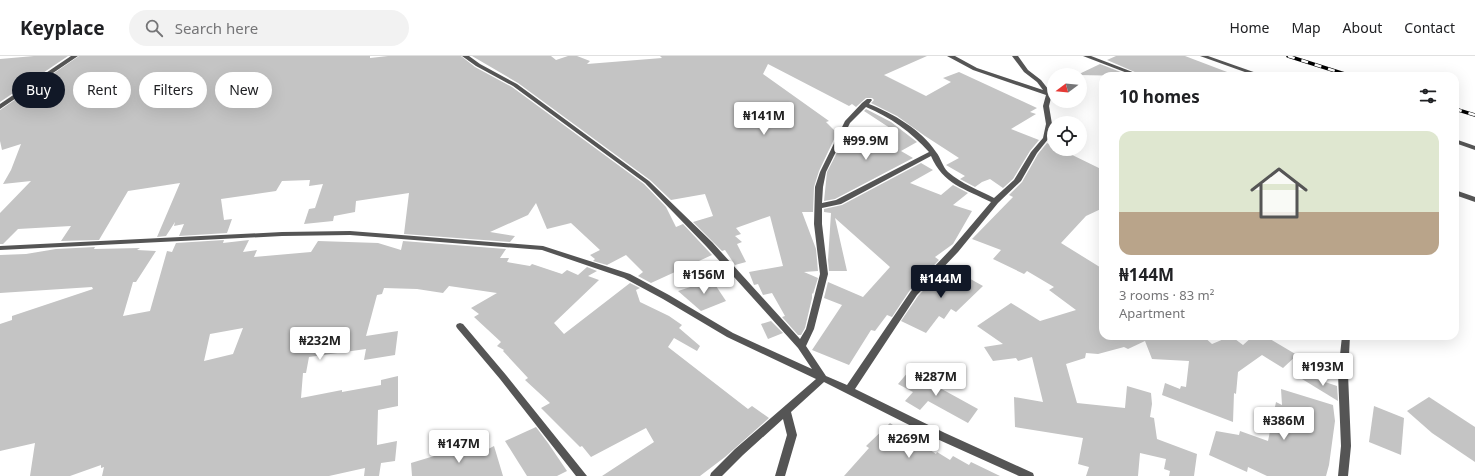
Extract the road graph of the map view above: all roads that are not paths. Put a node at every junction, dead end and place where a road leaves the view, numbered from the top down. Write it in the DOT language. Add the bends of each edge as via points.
graph roads {
  1 [pos="75,56"];
  2 [pos="466,56"];
  3 [pos="950,56"];
  4 [pos="1015,56"];
  5 [pos="1086,56"];
  6 [pos="1203,56"];
  7 [pos="1129,72"];
  8 [pos="1250,72"];
  9 [pos="1047,91"];
  10 [pos="1047,93"];
  11 [pos="1047,102"];
  12 [pos="0,107"];
  13 [pos="1459,142"];
  14 [pos="1475,148"];
  15 [pos="933,152"];
  16 [pos="1459,194"];
  17 [pos="1475,200"];
  18 [pos="995,201"];
  19 [pos="819,206"];
  20 [pos="0,248"];
  21 [pos="460,326"];
  22 [pos="1346,340"];
  23 [pos="801,346"];
  24 [pos="823,378"];
  25 [pos="849,390"];
  26 [pos="786,412"];
  27 [pos="582,476"];
  28 [pos="715,476"];
  29 [pos="780,476"];
  30 [pos="1029,476"];
  31 [pos="1343,476"];
  1 -- 12 [label="street"];
  2 -- 23 [label="street" via="515,85 647,182 709,244"];
  3 -- 10 [label="street" via="974,69"];
  4 -- 9 [label="street"];
  5 -- 7 [label="street"];
  6 -- 8 [label="street"];
  11 -- 18 [label="street" via="1049,124 1046,138 1034,152 1017,181"];
  13 -- 14 [label="street"];
  15 -- 18 [label="street" via="942,170"];
  15 -- 19 [label="street" via="838,202"];
  15 -- 19 [label="street" via="914,132 867,102 847,122 823,172"];
  16 -- 17 [label="street"];
  18 -- 25 [label="street" via="956,250 914,294"];
  19 -- 23 [label="street" via="818,224 824,274 810,329"];
  20 -- 24 [label="street" via="350,233 544,248 627,276 730,335"];
  21 -- 27 [label="street"];
  22 -- 31 [label="street" via="1343,374 1346,446"];
  23 -- 24 [label="street"];
  24 -- 25 [label="street"];
  24 -- 26 [label="street"];
  25 -- 30 [label="street"];
  26 -- 28 [label="street"];
  26 -- 29 [label="street" via="792,435"];
}
